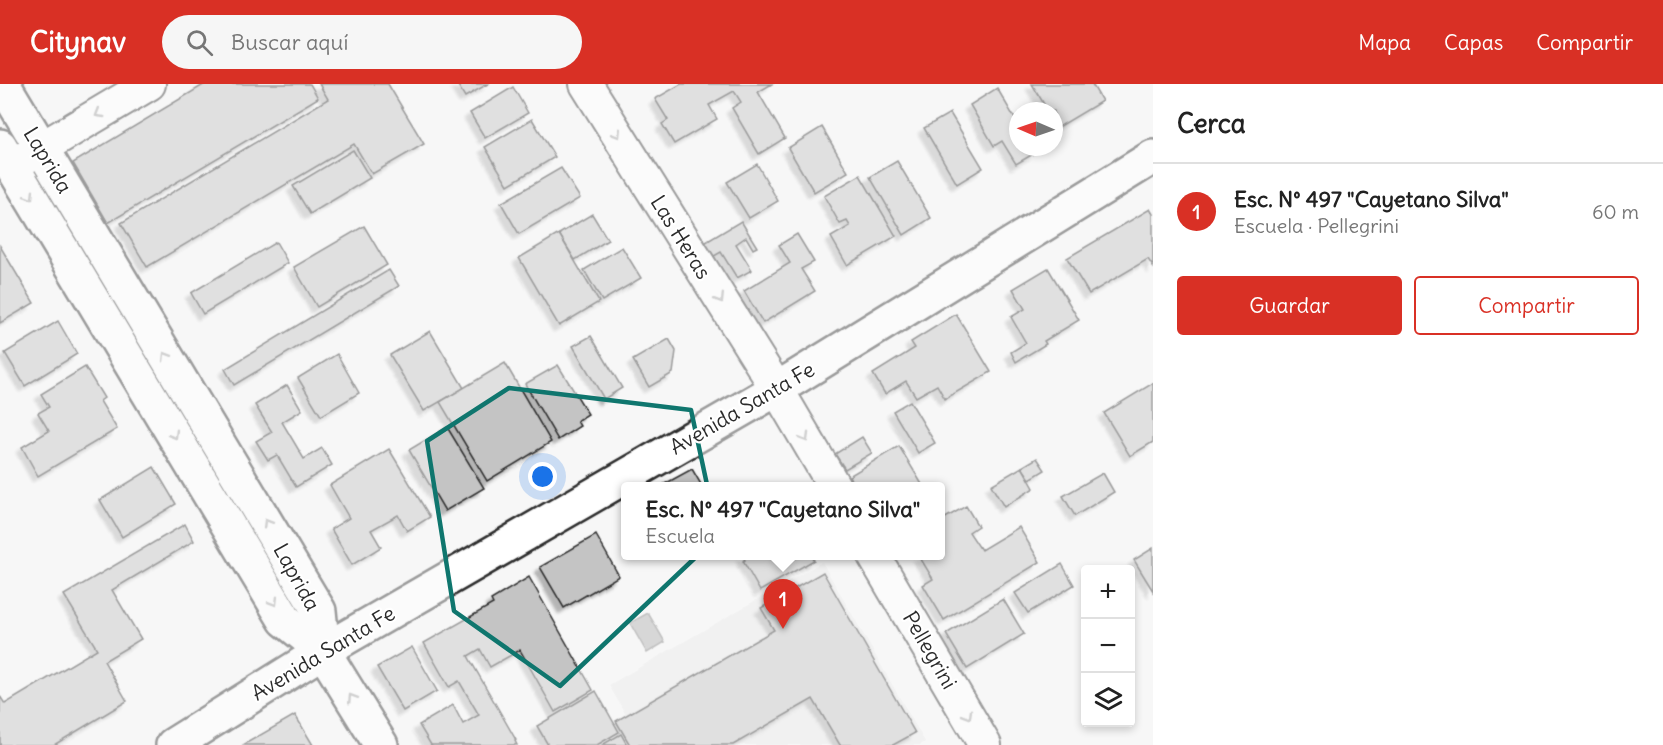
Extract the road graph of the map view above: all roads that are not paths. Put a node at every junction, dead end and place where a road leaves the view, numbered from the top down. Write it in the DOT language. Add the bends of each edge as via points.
graph roads {
  1 [pos="3,84"];
  2 [pos="149,84"];
  3 [pos="586,84"];
  4 [pos="41,148"];
  5 [pos="1153,157"];
  6 [pos="4,161"];
  7 [pos="777,389"];
  8 [pos="832,482"];
  9 [pos="877,560"];
  10 [pos="323,651"];
  11 [pos="173,745"];
  12 [pos="381,745"];
  13 [pos="986,745"];
  1 -- 4 [label="main road, Laprida"];
  2 -- 4 [label="street, one-way"];
  3 -- 7 [label="street, Las Heras, one-way"];
  4 -- 6 [label="street"];
  10 -- 4 [label="main road, Laprida, one-way" via="320,611"];
  5 -- 7 [label="main road, Avenida Santa Fe"];
  6 -- 10 [label="main road, Laprida, one-way" via="285,620"];
  7 -- 8 [label="street, one-way"];
  7 -- 10 [label="main road, Avenida Santa Fe"];
  9 -- 13 [label="street, Pellegrini, one-way"];
  10 -- 11 [label="main road, Avenida Santa Fe"];
  12 -- 10 [label="main road, one-way"];
}
